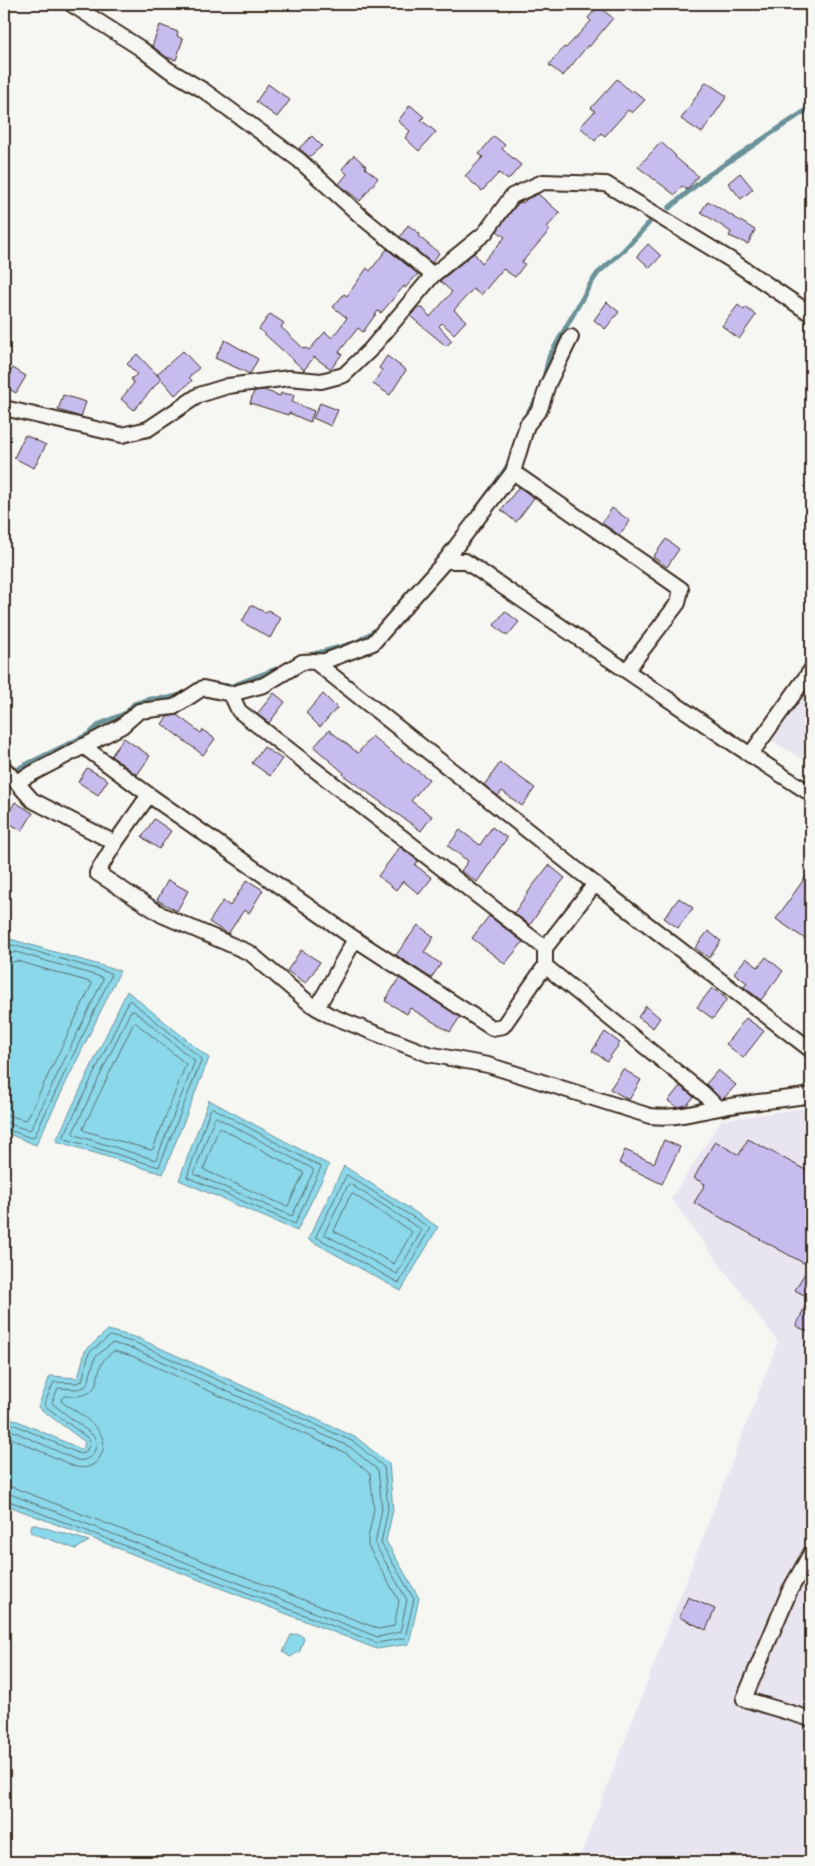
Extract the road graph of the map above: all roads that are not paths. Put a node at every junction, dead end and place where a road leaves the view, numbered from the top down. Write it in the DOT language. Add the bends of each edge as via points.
graph roads {
  1 [pos="71,4"];
  2 [pos="433,275"];
  3 [pos="811,314"];
  4 [pos="571,337"];
  5 [pos="4,408"];
  6 [pos="513,472"];
  7 [pos="445,561"];
  8 [pos="314,661"];
  9 [pos="627,670"];
  10 [pos="811,670"];
  11 [pos="231,694"];
  12 [pos="84,746"];
  13 [pos="750,755"];
  14 [pos="4,768"];
  15 [pos="16,782"];
  16 [pos="811,794"];
  17 [pos="148,795"];
  18 [pos="116,843"];
  19 [pos="595,884"];
  20 [pos="355,939"];
  21 [pos="546,948"];
  22 [pos="545,966"];
  23 [pos="317,1008"];
  24 [pos="811,1050"];
  25 [pos="811,1095"];
  26 [pos="718,1108"];
  27 [pos="811,1553"];
  28 [pos="811,1719"];
  1 -- 2 [label="street" via="195,85 299,160"];
  2 -- 3 [label="street" via="486,233 512,196 543,182 606,184"];
  2 -- 5 [label="street" via="370,350 344,375 321,381 289,378 228,386 200,395 148,429 122,435"];
  4 -- 6 [label="street" via="548,384 540,409 527,425"];
  6 -- 7 [label="street"];
  6 -- 9 [label="street" via="681,588 678,603"];
  7 -- 8 [label="street" via="373,643 325,661"];
  7 -- 9 [label="street" via="465,561"];
  8 -- 11 [label="street" via="302,662 264,685"];
  8 -- 19 [label="street"];
  9 -- 13 [label="street"];
  10 -- 13 [label="street"];
  11 -- 12 [label="street" via="203,688 174,707 139,711 122,726"];
  11 -- 21 [label="street" via="239,710"];
  12 -- 15 [label="street"];
  12 -- 17 [label="street"];
  13 -- 16 [label="street"];
  14 -- 15 [label="street"];
  15 -- 18 [label="street" via="32,800"];
  17 -- 18 [label="street"];
  17 -- 20 [label="street"];
  18 -- 23 [label="street" via="97,873 162,915 250,953"];
  19 -- 21 [label="street"];
  19 -- 24 [label="street"];
  20 -- 22 [label="street" via="492,1028 503,1026"];
  20 -- 23 [label="street"];
  21 -- 22 [label="street"];
  22 -- 26 [label="street"];
  23 -- 26 [label="street" via="428,1054 488,1065 650,1116 665,1118"];
  25 -- 26 [label="street"];
  27 -- 28 [label="street" via="790,1590 744,1699"];
}
